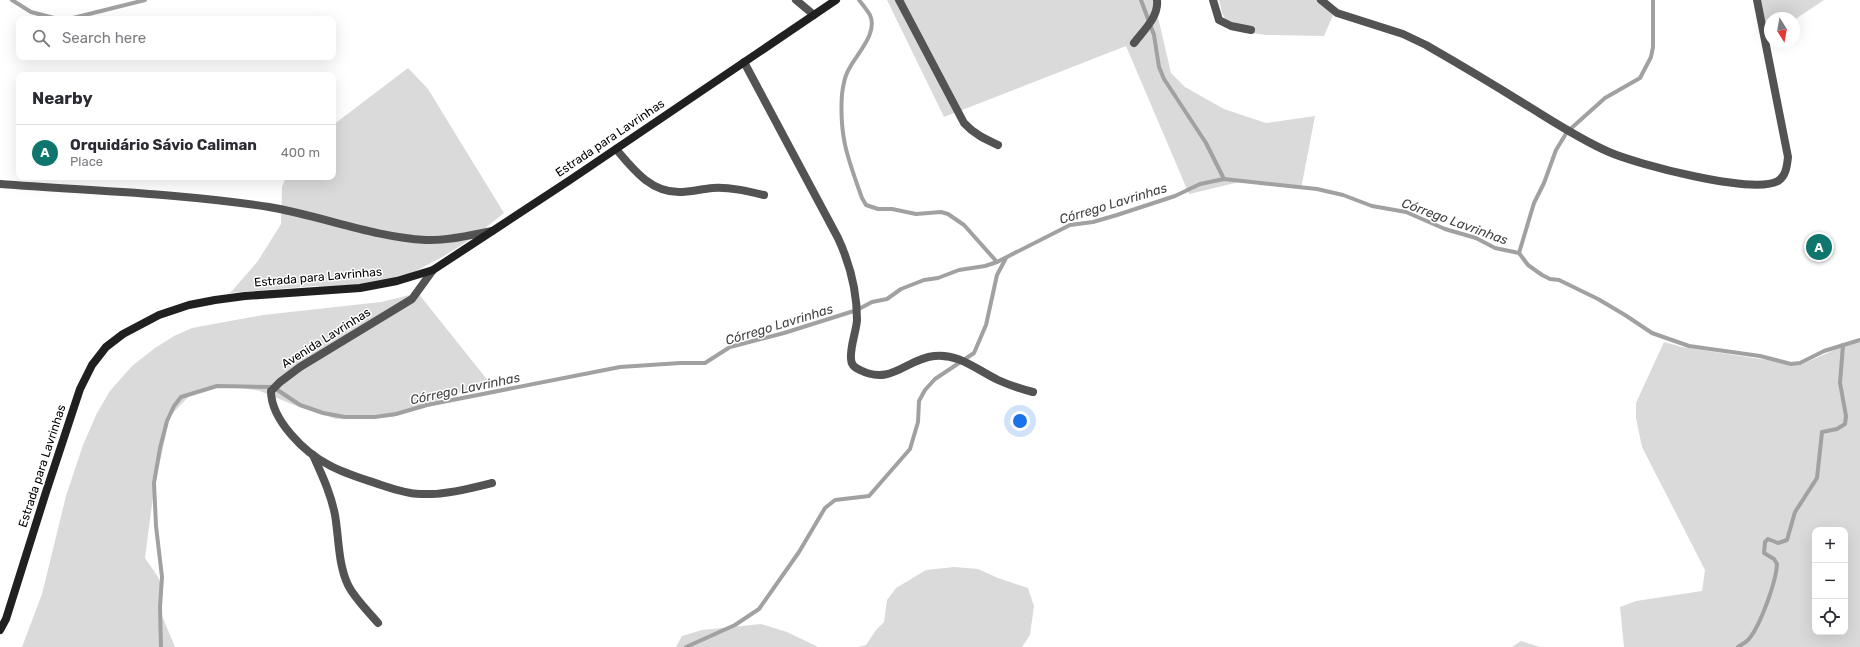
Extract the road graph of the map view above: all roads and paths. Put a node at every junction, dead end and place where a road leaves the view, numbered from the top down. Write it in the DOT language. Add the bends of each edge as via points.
graph roads {
  1 [pos="796,0"];
  2 [pos="836,0"];
  3 [pos="899,0"];
  4 [pos="1157,0"];
  5 [pos="1213,0"];
  6 [pos="1321,0"];
  7 [pos="1757,0"];
  8 [pos="814,15"];
  9 [pos="1251,30"];
  10 [pos="1134,43"];
  11 [pos="744,62"];
  12 [pos="998,145"];
  13 [pos="616,149"];
  14 [pos="0,184"];
  15 [pos="764,195"];
  16 [pos="493,230"];
  17 [pos="433,270"];
  18 [pos="1033,392"];
  19 [pos="313,454"];
  20 [pos="492,483"];
  21 [pos="378,623"];
  22 [pos="0,630"];
  1 -- 8 [label="street"];
  2 -- 8 [label="street, Estrada para Lavrinhas"];
  3 -- 12 [label="street" via="964,122 982,138"];
  4 -- 10 [label="street" via="1155,14"];
  5 -- 9 [label="street" via="1219,20 1231,26"];
  6 -- 7 [label="street" via="1338,13 1403,34 1426,45 1580,138 1610,153 1645,164 1728,183 1768,184 1777,181 1785,171 1788,157"];
  8 -- 11 [label="street, Estrada para Lavrinhas"];
  11 -- 13 [label="street, Estrada para Lavrinhas"];
  11 -- 18 [label="street" via="848,259 856,296 857,321 851,360 855,368 880,376 889,375 921,359 932,356 950,357 960,359 998,380"];
  13 -- 15 [label="street" via="640,176 665,190 680,192 726,188"];
  13 -- 16 [label="street, Estrada para Lavrinhas"];
  14 -- 16 [label="street" via="117,191 270,207 394,236 428,240"];
  16 -- 17 [label="street, Estrada para Lavrinhas"];
  17 -- 19 [label="street, Avenida Lavrinhas" via="412,299 300,367 271,391 274,409 281,421"];
  17 -- 22 [label="street, Estrada para Lavrinhas" via="397,281 360,288 244,296 188,306 138,325 106,347 92,365 80,390 6,619"];
  19 -- 20 [label="street" via="344,472 418,494 443,493"];
  19 -- 21 [label="street" via="335,514 348,585"];
}
